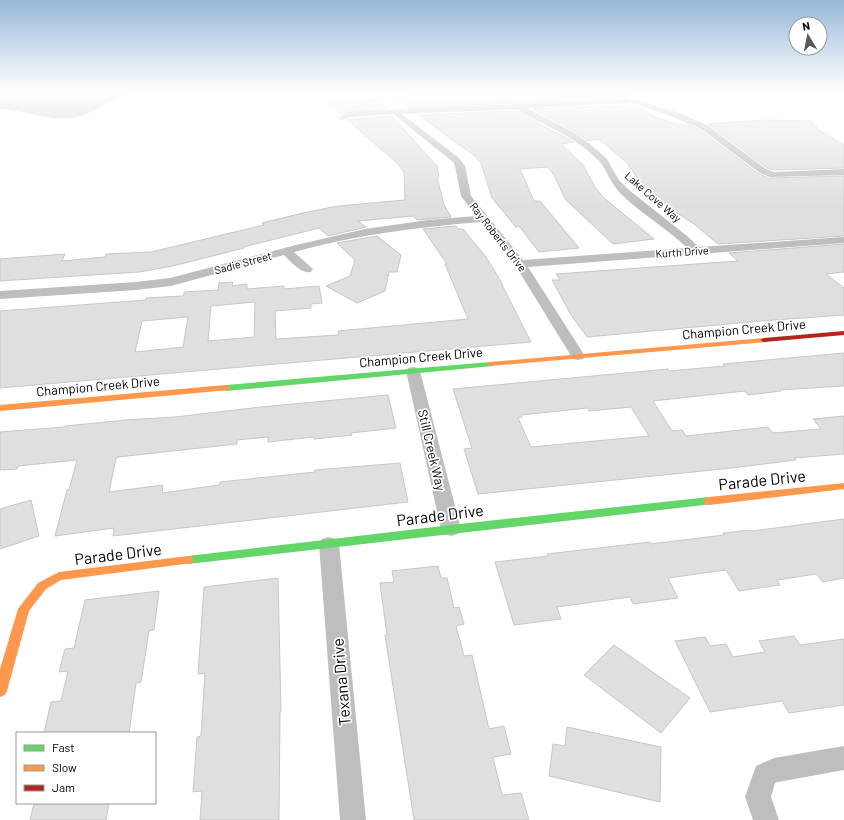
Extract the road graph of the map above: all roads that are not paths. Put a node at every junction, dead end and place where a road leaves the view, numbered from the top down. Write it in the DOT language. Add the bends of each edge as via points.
graph roads {
  1 [pos="418,130"];
  2 [pos="563,130"];
  3 [pos="708,130"];
  4 [pos="844,172"];
  5 [pos="484,218"];
  6 [pos="844,240"];
  7 [pos="286,251"];
  8 [pos="696,251"];
  9 [pos="520,264"];
  10 [pos="307,269"];
  11 [pos="0,296"];
  12 [pos="844,333"];
  13 [pos="578,356"];
  14 [pos="413,371"];
  15 [pos="0,408"];
  16 [pos="844,486"];
  17 [pos="450,529"];
  18 [pos="329,544"];
  19 [pos="0,691"];
  20 [pos="844,758"];
  21 [pos="354,820"];
  22 [pos="766,820"];
  1 -- 5 [label="street, Ray Roberts Drive" via="456,160 460,166 466,196"];
  2 -- 8 [label="street, Lake Cove Way" via="604,161 615,181 625,192"];
  3 -- 4 [label="street" via="773,175"];
  5 -- 7 [label="street, Sadie Street" via="365,232"];
  5 -- 9 [label="street, Ray Roberts Drive"];
  6 -- 8 [label="street, Kurth Drive"];
  7 -- 10 [label="street"];
  7 -- 11 [label="street, Sadie Street" via="171,282"];
  8 -- 9 [label="street, Kurth Drive"];
  9 -- 13 [label="street, Ray Roberts Drive"];
  12 -- 13 [label="street, Champion Creek Drive"];
  13 -- 14 [label="street, Champion Creek Drive"];
  14 -- 15 [label="street, Champion Creek Drive"];
  14 -- 17 [label="street, Still Creek Way"];
  16 -- 17 [label="street, Parade Drive"];
  17 -- 18 [label="street, Parade Drive"];
  18 -- 19 [label="street, Parade Drive" via="59,576 42,586 24,609"];
  18 -- 21 [label="street, Texana Drive"];
  20 -- 22 [label="street" via="774,770 765,775 758,797"];
}
